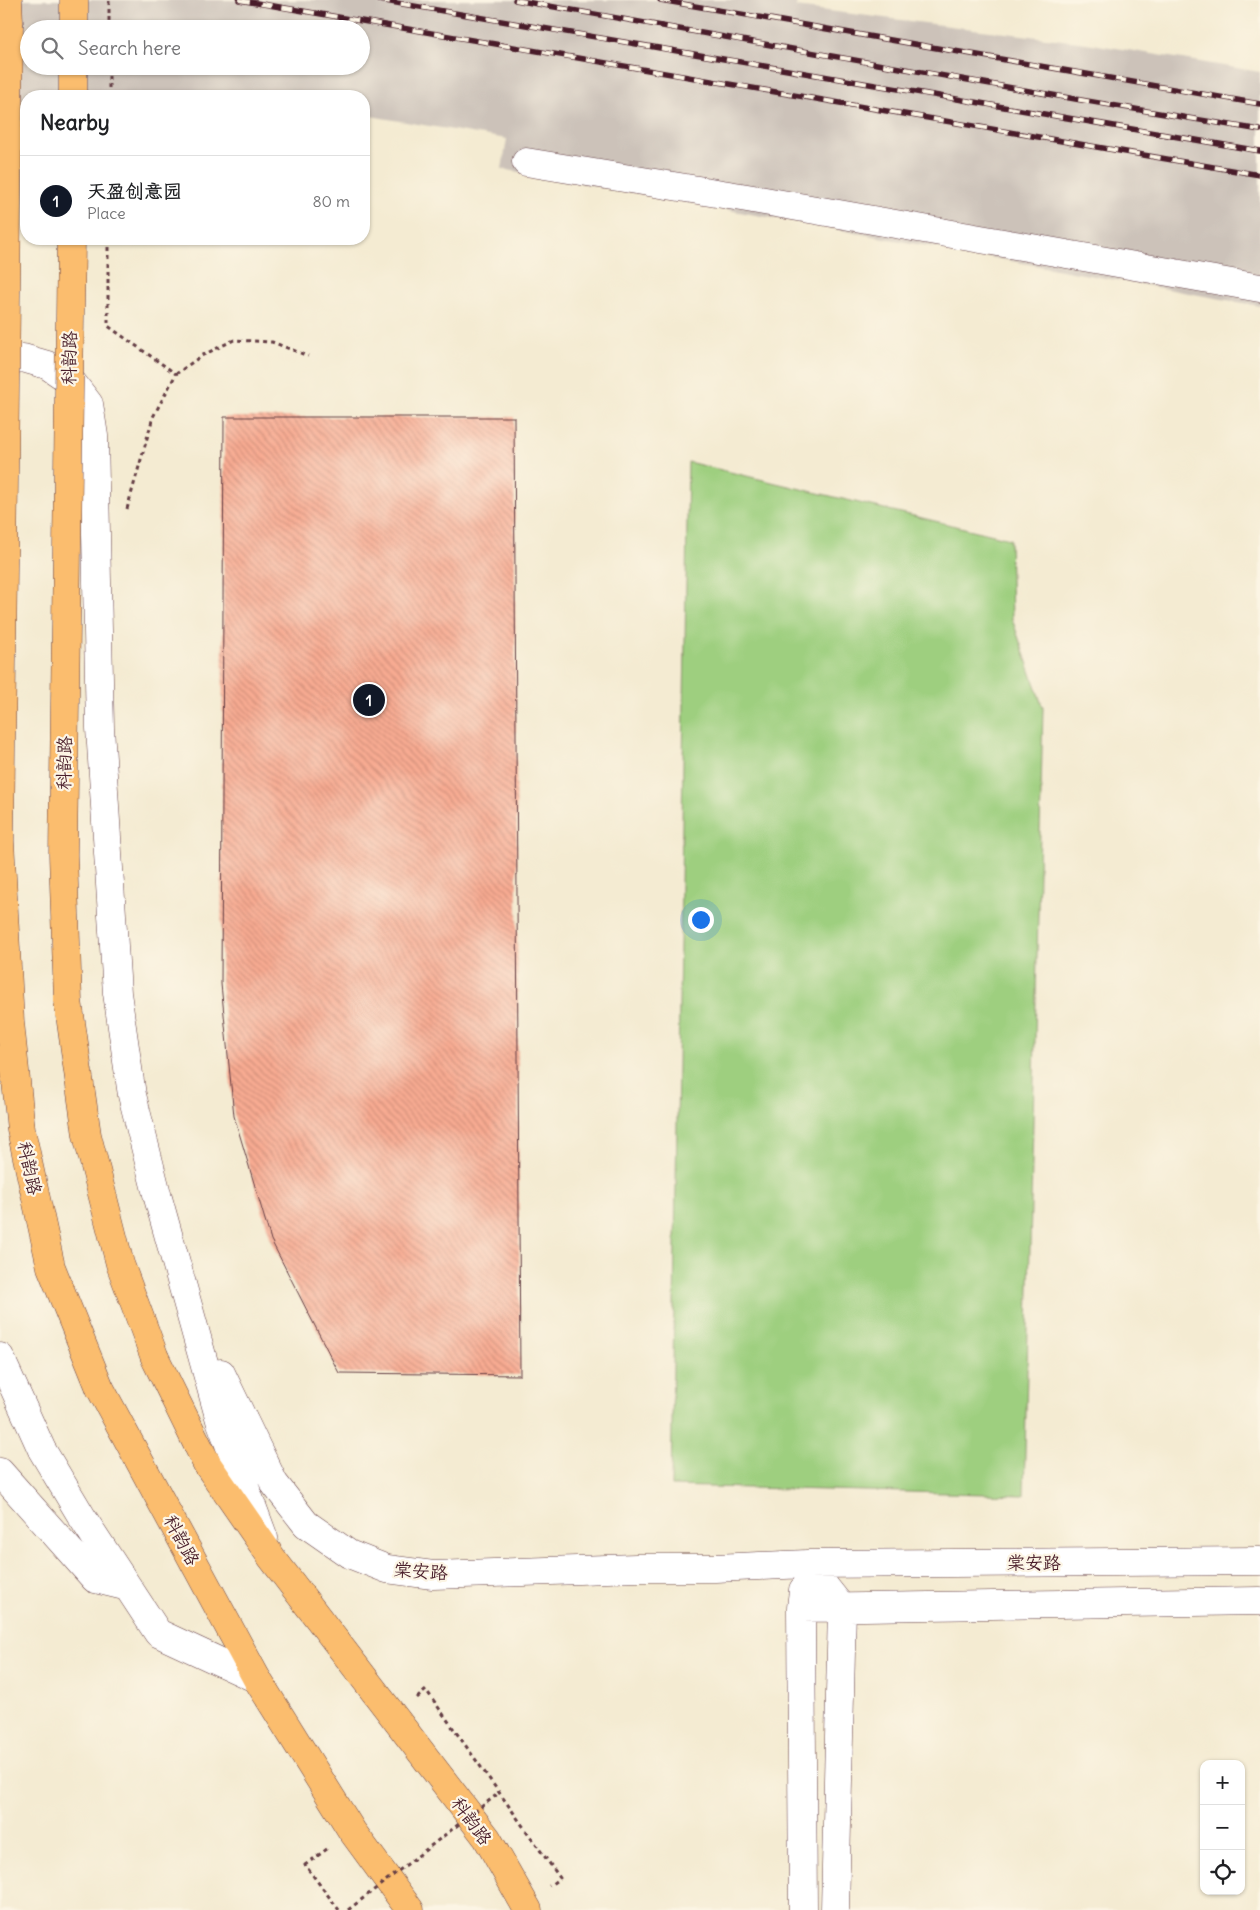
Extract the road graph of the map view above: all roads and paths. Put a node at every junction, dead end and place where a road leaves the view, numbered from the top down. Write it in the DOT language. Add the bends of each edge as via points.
graph roads {
  1 [pos="74,0"];
  2 [pos="110,0"];
  3 [pos="9,8"];
  4 [pos="74,20"];
  5 [pos="109,20"];
  6 [pos="73,75"];
  7 [pos="109,75"];
  8 [pos="73,90"];
  9 [pos="109,90"];
  10 [pos="526,162"];
  11 [pos="71,245"];
  12 [pos="108,245"];
  13 [pos="1260,288"];
  14 [pos="308,356"];
  15 [pos="0,361"];
  16 [pos="176,374"];
  17 [pos="126,513"];
  18 [pos="186,1296"];
  19 [pos="0,1357"];
  20 [pos="0,1472"];
  21 [pos="272,1558"];
  22 [pos="1260,1561"];
  23 [pos="807,1564"];
  24 [pos="128,1587"];
  25 [pos="1260,1601"];
  26 [pos="801,1608"];
  27 [pos="842,1608"];
  28 [pos="257,1679"];
  29 [pos="426,1690"];
  30 [pos="499,1793"];
  31 [pos="305,1865"];
  32 [pos="560,1878"];
  33 [pos="528,1908"];
  34 [pos="339,1910"];
  35 [pos="348,1910"];
  36 [pos="410,1910"];
  37 [pos="803,1910"];
  38 [pos="835,1910"];
  1 -- 4 [label="highway"];
  2 -- 5 [label="path"];
  3 -- 28 [label="highway, 科韵路, bridge" via="0,841 10,1022 21,1130 50,1267 100,1388"];
  6 -- 8 [label="highway"];
  7 -- 9 [label="path"];
  10 -- 13 [label="street"];
  11 -- 21 [label="highway, 科韵路, bridge" via="63,855 68,1001 87,1135 120,1264 155,1358 207,1464"];
  12 -- 16 [label="path" via="108,326"];
  14 -- 16 [label="path" via="272,342 234,340 201,356"];
  15 -- 18 [label="street" via="23,358 47,365 72,382 89,404 94,436 100,728 118,993 132,1096"];
  16 -- 17 [label="path" via="153,417"];
  18 -- 21 [label="street" via="220,1420"];
  18 -- 23 [label="street, 棠安路" via="274,1483 306,1524 349,1554 387,1569 433,1575"];
  19 -- 24 [label="street" via="42,1450"];
  20 -- 24 [label="street" via="95,1578"];
  21 -- 33 [label="highway, 科韵路" via="487,1838"];
  22 -- 23 [label="street, 棠安路"];
  23 -- 26 [label="street"];
  23 -- 27 [label="street"];
  24 -- 28 [label="street" via="158,1633"];
  25 -- 27 [label="street"];
  26 -- 27 [label="street"];
  26 -- 37 [label="street"];
  27 -- 38 [label="street"];
  28 -- 36 [label="highway, 科韵路" via="352,1831"];
  29 -- 30 [label="path"];
  30 -- 32 [label="path"];
  30 -- 35 [label="path, bridge"];
  31 -- 34 [label="path"];
}
